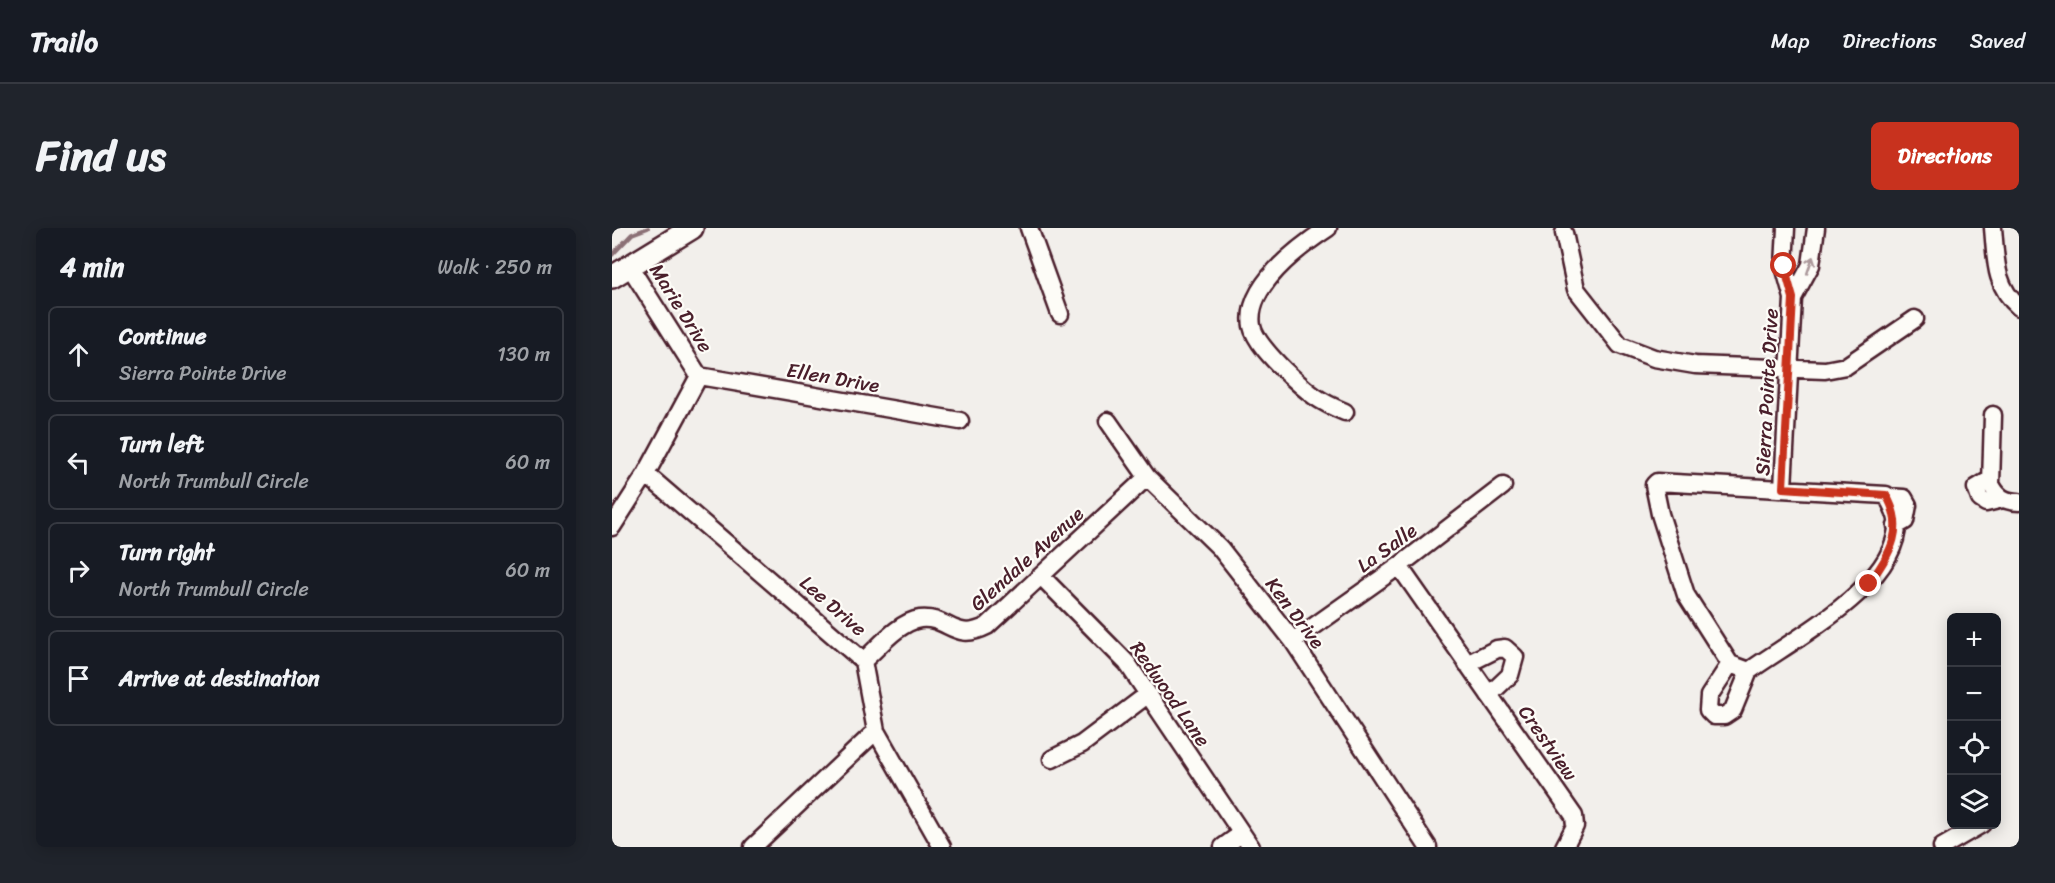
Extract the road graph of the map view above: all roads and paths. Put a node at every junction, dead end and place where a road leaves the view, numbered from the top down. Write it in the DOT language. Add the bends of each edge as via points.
graph roads {
  1 [pos="692,228"];
  2 [pos="1029,228"];
  3 [pos="1328,228"];
  4 [pos="1786,228"];
  5 [pos="1816,228"];
  6 [pos="1993,228"];
  7 [pos="1564,233"];
  8 [pos="630,267"];
  9 [pos="612,277"];
  10 [pos="1793,298"];
  11 [pos="2019,307"];
  12 [pos="1060,314"];
  13 [pos="1916,319"];
  14 [pos="1789,368"];
  15 [pos="699,376"];
  16 [pos="1345,412"];
  17 [pos="1993,415"];
  18 [pos="1108,421"];
  19 [pos="960,422"];
  20 [pos="646,474"];
  21 [pos="1147,477"];
  22 [pos="1503,486"];
  23 [pos="1783,488"];
  24 [pos="2011,500"];
  25 [pos="612,527"];
  26 [pos="1399,566"];
  27 [pos="1041,576"];
  28 [pos="1293,641"];
  29 [pos="863,661"];
  30 [pos="1467,664"];
  31 [pos="1730,664"];
  32 [pos="1749,670"];
  33 [pos="1148,695"];
  34 [pos="1489,695"];
  35 [pos="876,731"];
  36 [pos="1052,759"];
  37 [pos="1975,829"];
  38 [pos="1246,840"];
  39 [pos="753,847"];
  40 [pos="942,847"];
  41 [pos="1223,847"];
  42 [pos="1428,847"];
  43 [pos="1564,847"];
  44 [pos="1942,847"];
  1 -- 8 [label="main road"];
  2 -- 12 [label="street"];
  3 -- 16 [label="street" via="1267,280 1255,299 1252,328 1274,360 1319,402"];
  4 -- 10 [label="street, Sierra Pointe Drive" via="1784,266"];
  10 -- 5 [label="street, Sierra Pointe Drive, one-way" via="1811,265"];
  6 -- 11 [label="street" via="2000,284"];
  7 -- 14 [label="street" via="1576,289 1620,345 1654,358 1695,365"];
  8 -- 9 [label="main road"];
  8 -- 15 [label="street, Marie Drive"];
  10 -- 14 [label="street, Sierra Pointe Drive"];
  13 -- 14 [label="street" via="1846,366 1825,370"];
  14 -- 23 [label="street, Sierra Pointe Drive"];
  15 -- 19 [label="street, Ellen Drive"];
  15 -- 20 [label="street, Marie Drive"];
  17 -- 24 [label="street" via="1991,479 1995,493"];
  18 -- 21 [label="street, Ken Drive"];
  20 -- 25 [label="street, Marie Drive"];
  20 -- 29 [label="street, Lee Drive"];
  21 -- 27 [label="street, Glendale Avenue"];
  21 -- 28 [label="street, Ken Drive" via="1220,548"];
  22 -- 26 [label="street, La Salle"];
  23 -- 31 [label="street" via="1657,482 1654,485 1686,595"];
  23 -- 32 [label="street" via="1887,497 1896,526 1890,553 1869,584"];
  26 -- 28 [label="street, La Salle"];
  26 -- 30 [label="street, Crestview"];
  27 -- 29 [label="street, Glendale Avenue" via="975,633 920,619 896,632"];
  27 -- 33 [label="street, Redwood Lane" via="1127,663"];
  28 -- 42 [label="street, Ken Drive"];
  29 -- 35 [label="street, Lee Drive"];
  30 -- 34 [label="street, Crestview"];
  30 -- 34 [label="street" via="1497,649 1505,648 1515,657 1510,675"];
  31 -- 32 [label="street"];
  31 -- 32 [label="street" via="1709,696 1708,710 1714,716 1724,716 1733,710"];
  33 -- 36 [label="street" via="1082,744"];
  33 -- 38 [label="street, Redwood Lane"];
  34 -- 43 [label="street, Crestview" via="1574,816 1575,826"];
  35 -- 39 [label="street"];
  35 -- 40 [label="street, Lee Drive"];
  37 -- 44 [label="street"];
  38 -- 41 [label="street"];
}
